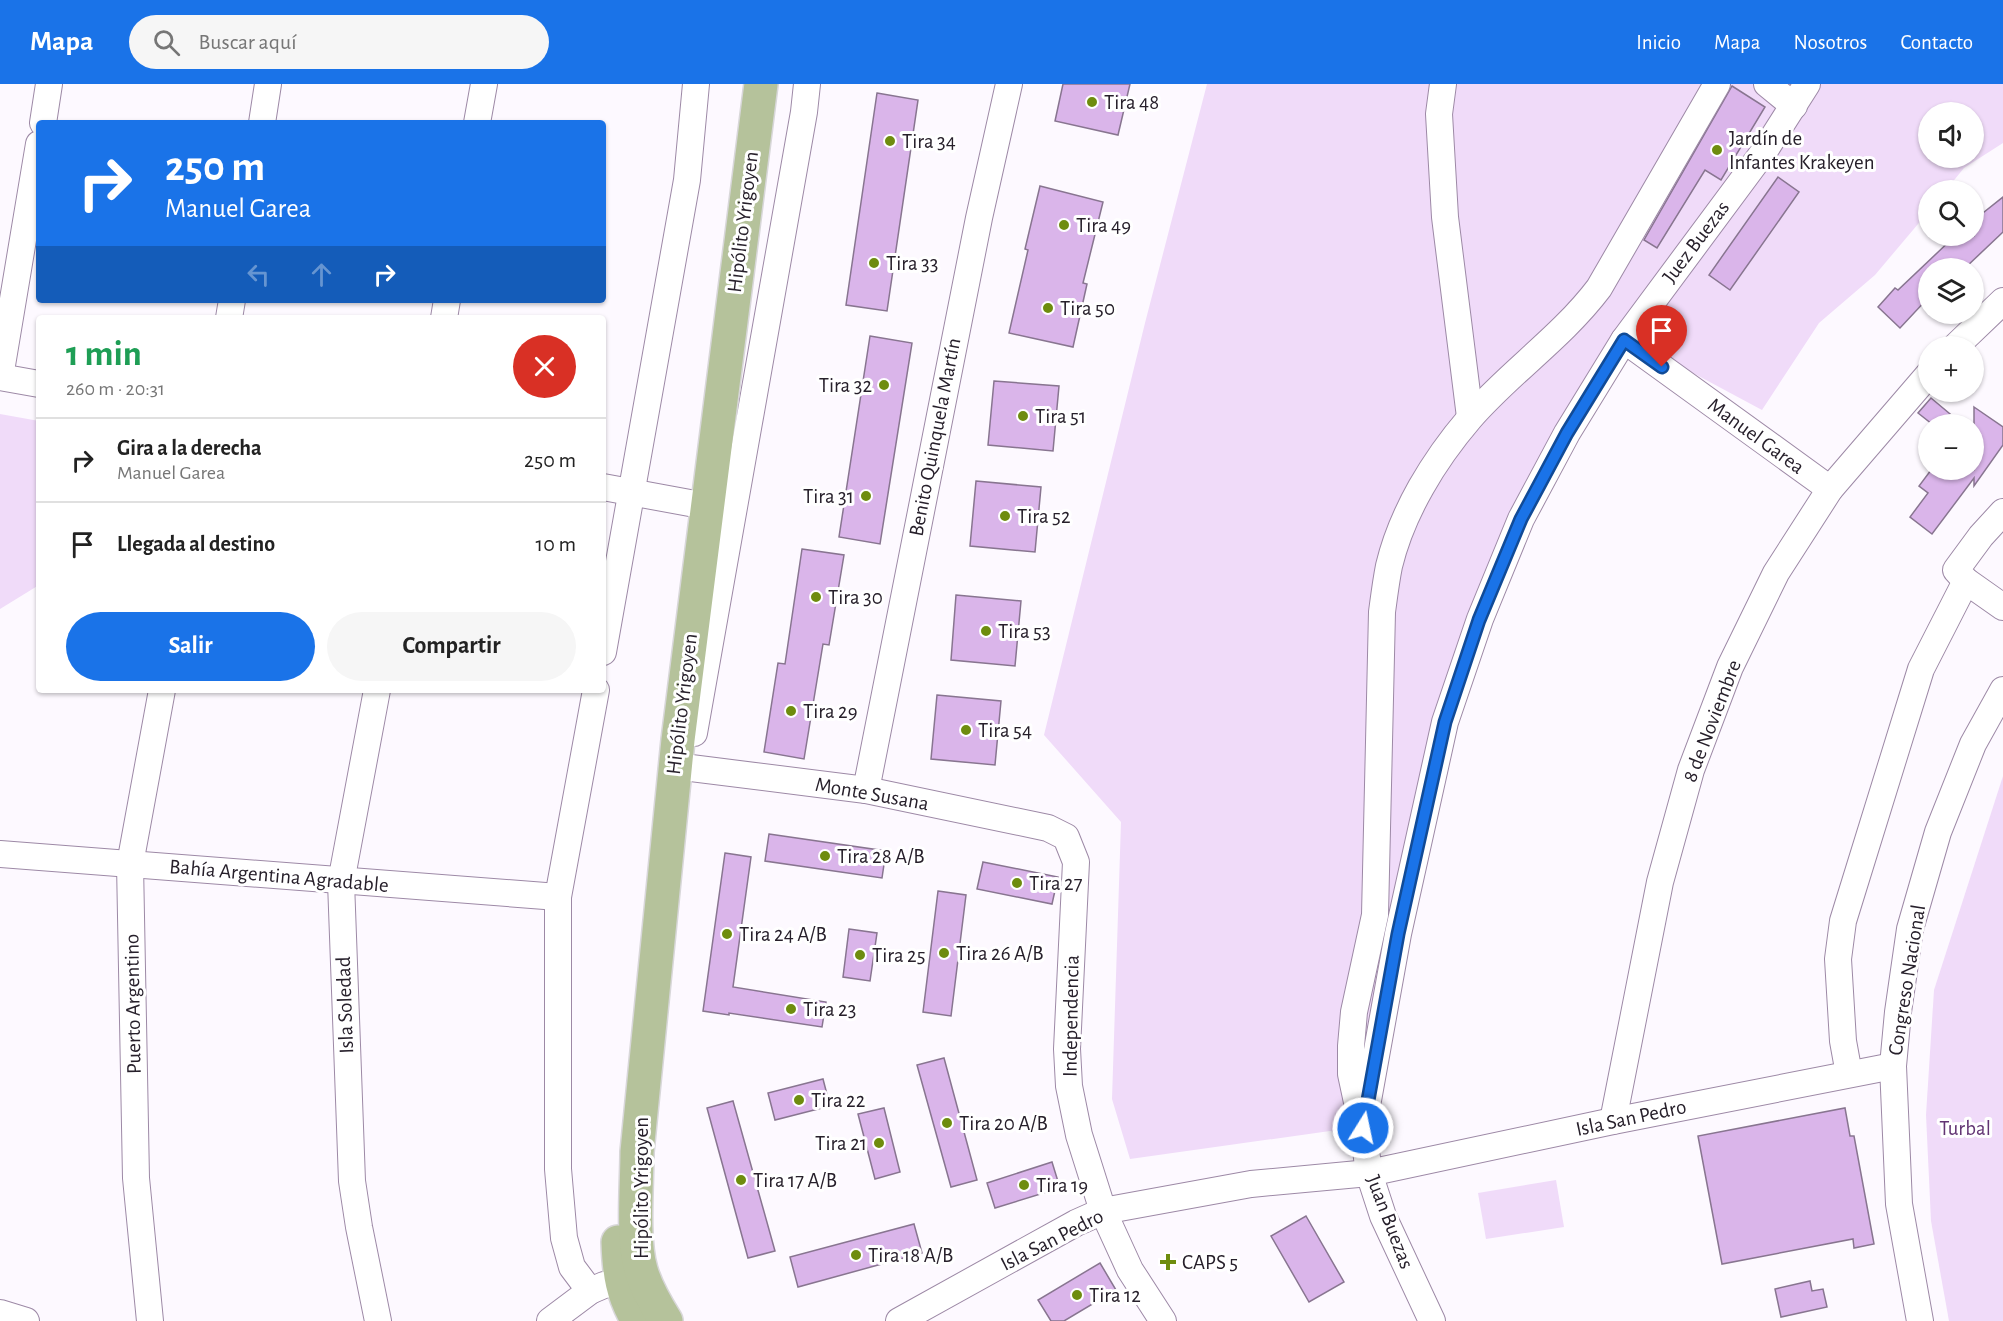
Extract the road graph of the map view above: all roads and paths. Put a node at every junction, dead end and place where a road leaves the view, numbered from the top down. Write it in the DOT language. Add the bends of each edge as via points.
graph roads {
  1 [pos="49,84"];
  2 [pos="268,84"];
  3 [pos="484,84"];
  4 [pos="696,84"];
  5 [pos="744,84"];
  6 [pos="761,84"];
  7 [pos="807,84"];
  8 [pos="1009,84"];
  9 [pos="1443,84"];
  10 [pos="1717,84"];
  11 [pos="1767,84"];
  12 [pos="1807,84"];
  13 [pos="1794,106"];
  14 [pos="43,120"];
  15 [pos="262,120"];
  16 [pos="478,120"];
  17 [pos="36,162"];
  18 [pos="2003,301"];
  19 [pos="1966,336"];
  20 [pos="1624,340"];
  21 [pos="0,377"];
  22 [pos="36,383"];
  23 [pos="1918,387"];
  24 [pos="1470,417"];
  25 [pos="606,488"];
  26 [pos="1830,489"];
  27 [pos="633,492"];
  28 [pos="698,505"];
  29 [pos="2003,512"];
  30 [pos="1966,581"];
  31 [pos="2003,607"];
  32 [pos="606,636"];
  33 [pos="2003,690"];
  34 [pos="161,693"];
  35 [pos="376,693"];
  36 [pos="595,693"];
  37 [pos="681,767"];
  38 [pos="866,790"];
  39 [pos="1066,837"];
  40 [pos="0,854"];
  41 [pos="130,864"];
  42 [pos="341,882"];
  43 [pos="558,897"];
  44 [pos="1893,1066"];
  45 [pos="1848,1074"];
  46 [pos="1613,1121"];
  47 [pos="1363,1128"];
  48 [pos="1369,1173"];
  49 [pos="1103,1211"];
  50 [pos="621,1277"];
  51 [pos="590,1291"];
  52 [pos="0,1313"];
  53 [pos="1913,1320"];
  54 [pos="26,1321"];
  55 [pos="150,1321"];
  56 [pos="378,1321"];
  57 [pos="550,1321"];
  58 [pos="638,1321"];
  59 [pos="666,1321"];
  60 [pos="899,1321"];
  61 [pos="1163,1321"];
  62 [pos="1432,1321"];
  1 -- 14 [label="street"];
  2 -- 15 [label="street"];
  3 -- 16 [label="street"];
  4 -- 27 [label="street" via="687,180"];
  5 -- 28 [label="main road, Hipólito Yrigoyen"];
  6 -- 28 [label="main road, Hipólito Yrigoyen"];
  7 -- 37 [label="street"];
  8 -- 38 [label="street, Benito Quinquela Martín" via="976,230"];
  9 -- 24 [label="street" via="1439,114 1445,217"];
  10 -- 24 [label="street" via="1599,288 1582,310"];
  11 -- 13 [label="street"];
  12 -- 13 [label="street, Juez Buezas"];
  13 -- 20 [label="street, Juez Buezas"];
  17 -- 21 [label="street"];
  18 -- 19 [label="street"];
  20 -- 26 [label="street, Manuel Garea"];
  20 -- 47 [label="street, Juan Buezas" via="1567,433 1521,519 1479,620 1445,722 1398,934"];
  21 -- 22 [label="street"];
  23 -- 26 [label="street, 8 de Noviembre"];
  24 -- 47 [label="street" via="1431,469 1405,520 1389,566 1382,612 1375,915 1354,1012 1351,1046 1351,1074"];
  25 -- 27 [label="street"];
  26 -- 46 [label="street, 8 de Noviembre" via="1771,584 1730,667 1691,770 1660,882"];
  27 -- 28 [label="street"];
  27 -- 32 [label="street"];
  28 -- 37 [label="main road, Hipólito Yrigoyen"];
  28 -- 50 [label="main road, Hipólito Yrigoyen" via="645,878 616,1178"];
  29 -- 30 [label="street" via="1956,570"];
  30 -- 31 [label="street"];
  30 -- 45 [label="street" via="1921,669 1843,921 1838,959"];
  33 -- 44 [label="street, Congreso Nacional" via="1974,744 1938,832 1910,929"];
  34 -- 41 [label="street, Puerto Argentino"];
  35 -- 42 [label="street, Isla Soledad"];
  36 -- 43 [label="street"];
  37 -- 38 [label="street, Monte Susana"];
  37 -- 59 [label="main road, Hipólito Yrigoyen" via="642,1093 636,1212 640,1269"];
  38 -- 39 [label="street, Monte Susana" via="1048,828"];
  39 -- 49 [label="street, Independencia" via="1076,862 1067,1049 1069,1086 1079,1135"];
  40 -- 41 [label="street, Bahía Argentina Agradable"];
  41 -- 42 [label="street, Bahía Argentina Agradable"];
  41 -- 55 [label="street, Puerto Argentino" via="136,1178"];
  42 -- 43 [label="street, Bahía Argentina Agradable"];
  42 -- 56 [label="street, Isla Soledad" via="352,1181"];
  43 -- 51 [label="street" via="559,1180 564,1238 572,1267"];
  44 -- 45 [label="street, Isla San Pedro"];
  44 -- 53 [label="street, Congreso Nacional" via="1899,1204"];
  45 -- 46 [label="street, Isla San Pedro"];
  46 -- 48 [label="street, Isla San Pedro"];
  47 -- 48 [label="street, Juan Buezas"];
  48 -- 49 [label="street, Isla San Pedro" via="1251,1184"];
  48 -- 62 [label="street, Juan Buezas" via="1383,1216"];
  49 -- 60 [label="street, Isla San Pedro"];
  49 -- 61 [label="street, Independencia" via="1130,1270"];
  50 -- 51 [label="street"];
  50 -- 58 [label="main road, Hipólito Yrigoyen" via="627,1303"];
  51 -- 57 [label="street"];
  52 -- 54 [label="street"];
}
